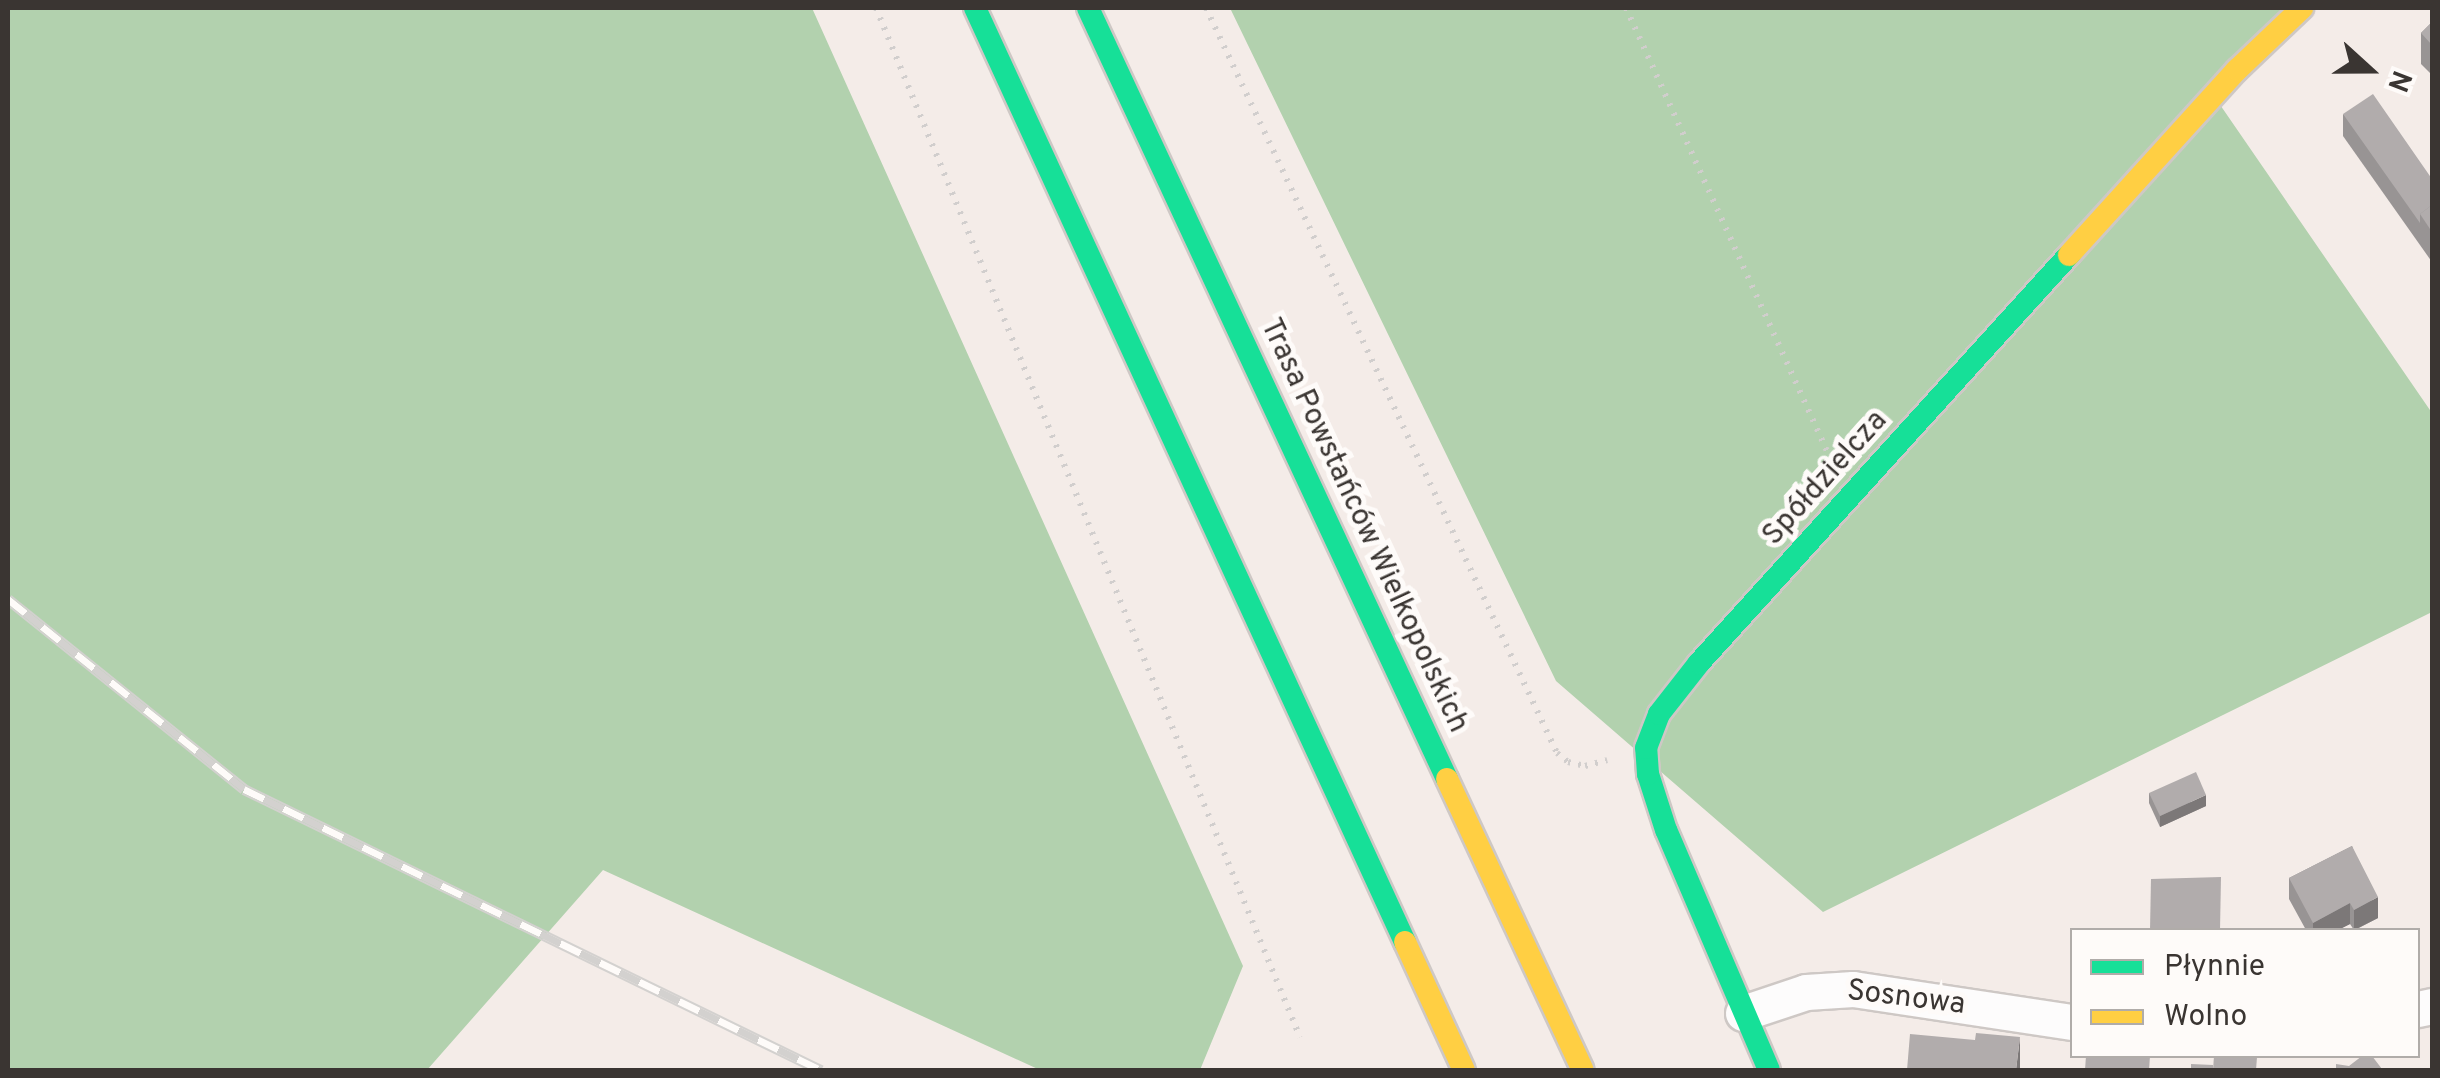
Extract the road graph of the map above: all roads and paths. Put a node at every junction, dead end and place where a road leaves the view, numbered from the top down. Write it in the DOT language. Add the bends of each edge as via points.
graph roads {
  1 [pos="876,8"];
  2 [pos="975,8"];
  3 [pos="1088,8"];
  4 [pos="1206,8"];
  5 [pos="1626,8"];
  6 [pos="2302,8"];
  7 [pos="1848,498"];
  8 [pos="1646,748"];
  9 [pos="1743,1013"];
  10 [pos="2070,1022"];
  11 [pos="1300,1037"];
  12 [pos="1464,1070"];
  13 [pos="1583,1070"];
  14 [pos="1769,1070"];
  1 -- 11 [label="path"];
  2 -- 12 [label="main road"];
  3 -- 13 [label="main road, Trasa Powstańców Wielkopolskich"];
  4 -- 8 [label="path" via="1557,753 1585,766"];
  5 -- 7 [label="path"];
  6 -- 7 [label="main road, Spółdzielcza" via="2237,70"];
  7 -- 8 [label="main road, Spółdzielcza" via="1699,662 1659,714"];
  8 -- 9 [label="main road" via="1666,830"];
  9 -- 10 [label="street, Sosnowa" via="1806,992 1853,988"];
  9 -- 14 [label="main road"];
}
